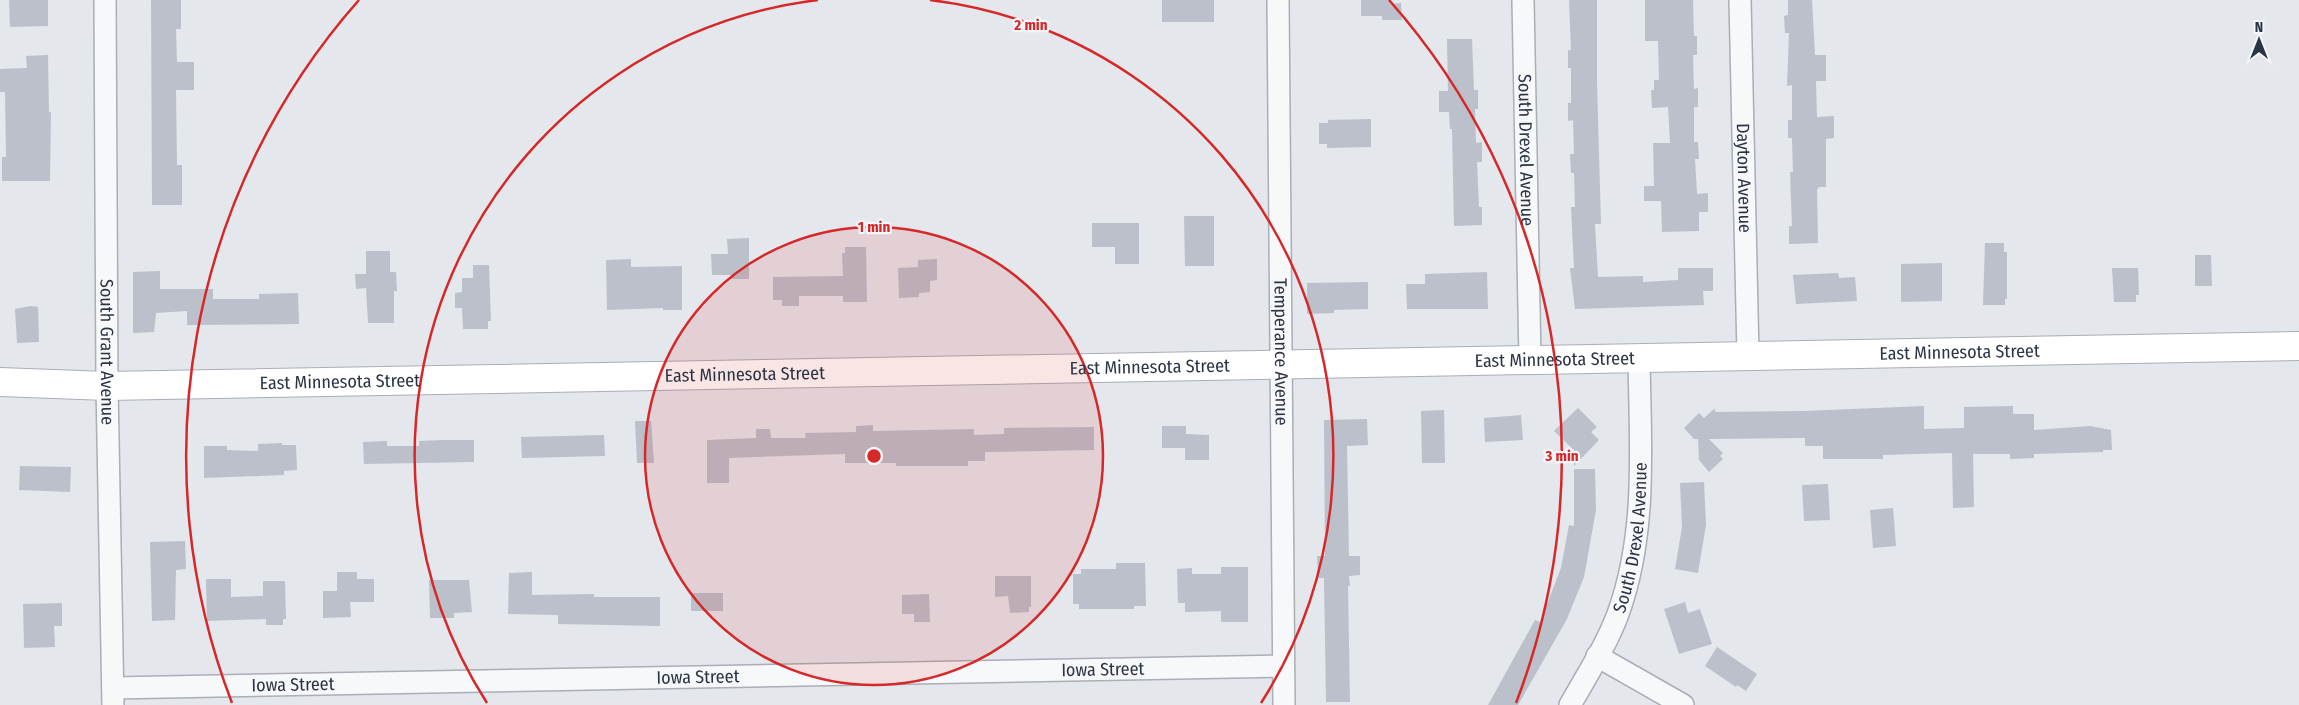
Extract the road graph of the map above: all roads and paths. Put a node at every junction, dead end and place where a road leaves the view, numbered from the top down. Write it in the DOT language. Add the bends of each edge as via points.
graph roads {
  1 [pos="104,0"];
  2 [pos="1278,0"];
  3 [pos="1523,0"];
  4 [pos="1740,0"];
  5 [pos="2299,346"];
  6 [pos="1748,355"];
  7 [pos="1639,357"];
  8 [pos="1530,360"];
  9 [pos="1281,365"];
  10 [pos="0,382"];
  11 [pos="107,386"];
  12 [pos="1597,656"];
  13 [pos="1283,666"];
  14 [pos="113,697"];
  15 [pos="1284,705"];
  16 [pos="1570,705"];
  17 [pos="1683,705"];
  1 -- 11 [label="street, South Grant Avenue"];
  2 -- 9 [label="street, Temperance Avenue"];
  3 -- 8 [label="street, South Drexel Avenue"];
  4 -- 6 [label="street, Dayton Avenue"];
  5 -- 6 [label="street, East Minnesota Street"];
  6 -- 7 [label="street, East Minnesota Street"];
  7 -- 8 [label="street, East Minnesota Street"];
  7 -- 12 [label="street, South Drexel Avenue" via="1638,537 1618,615"];
  8 -- 9 [label="street, East Minnesota Street"];
  9 -- 11 [label="street, East Minnesota Street"];
  9 -- 13 [label="street, Temperance Avenue"];
  10 -- 11 [label="street, East Minnesota Street"];
  11 -- 14 [label="street, South Grant Avenue"];
  12 -- 16 [label="street, South Drexel Avenue"];
  12 -- 17 [label="street"];
  13 -- 14 [label="street, Iowa Street"];
  13 -- 15 [label="street, Temperance Avenue"];
}
